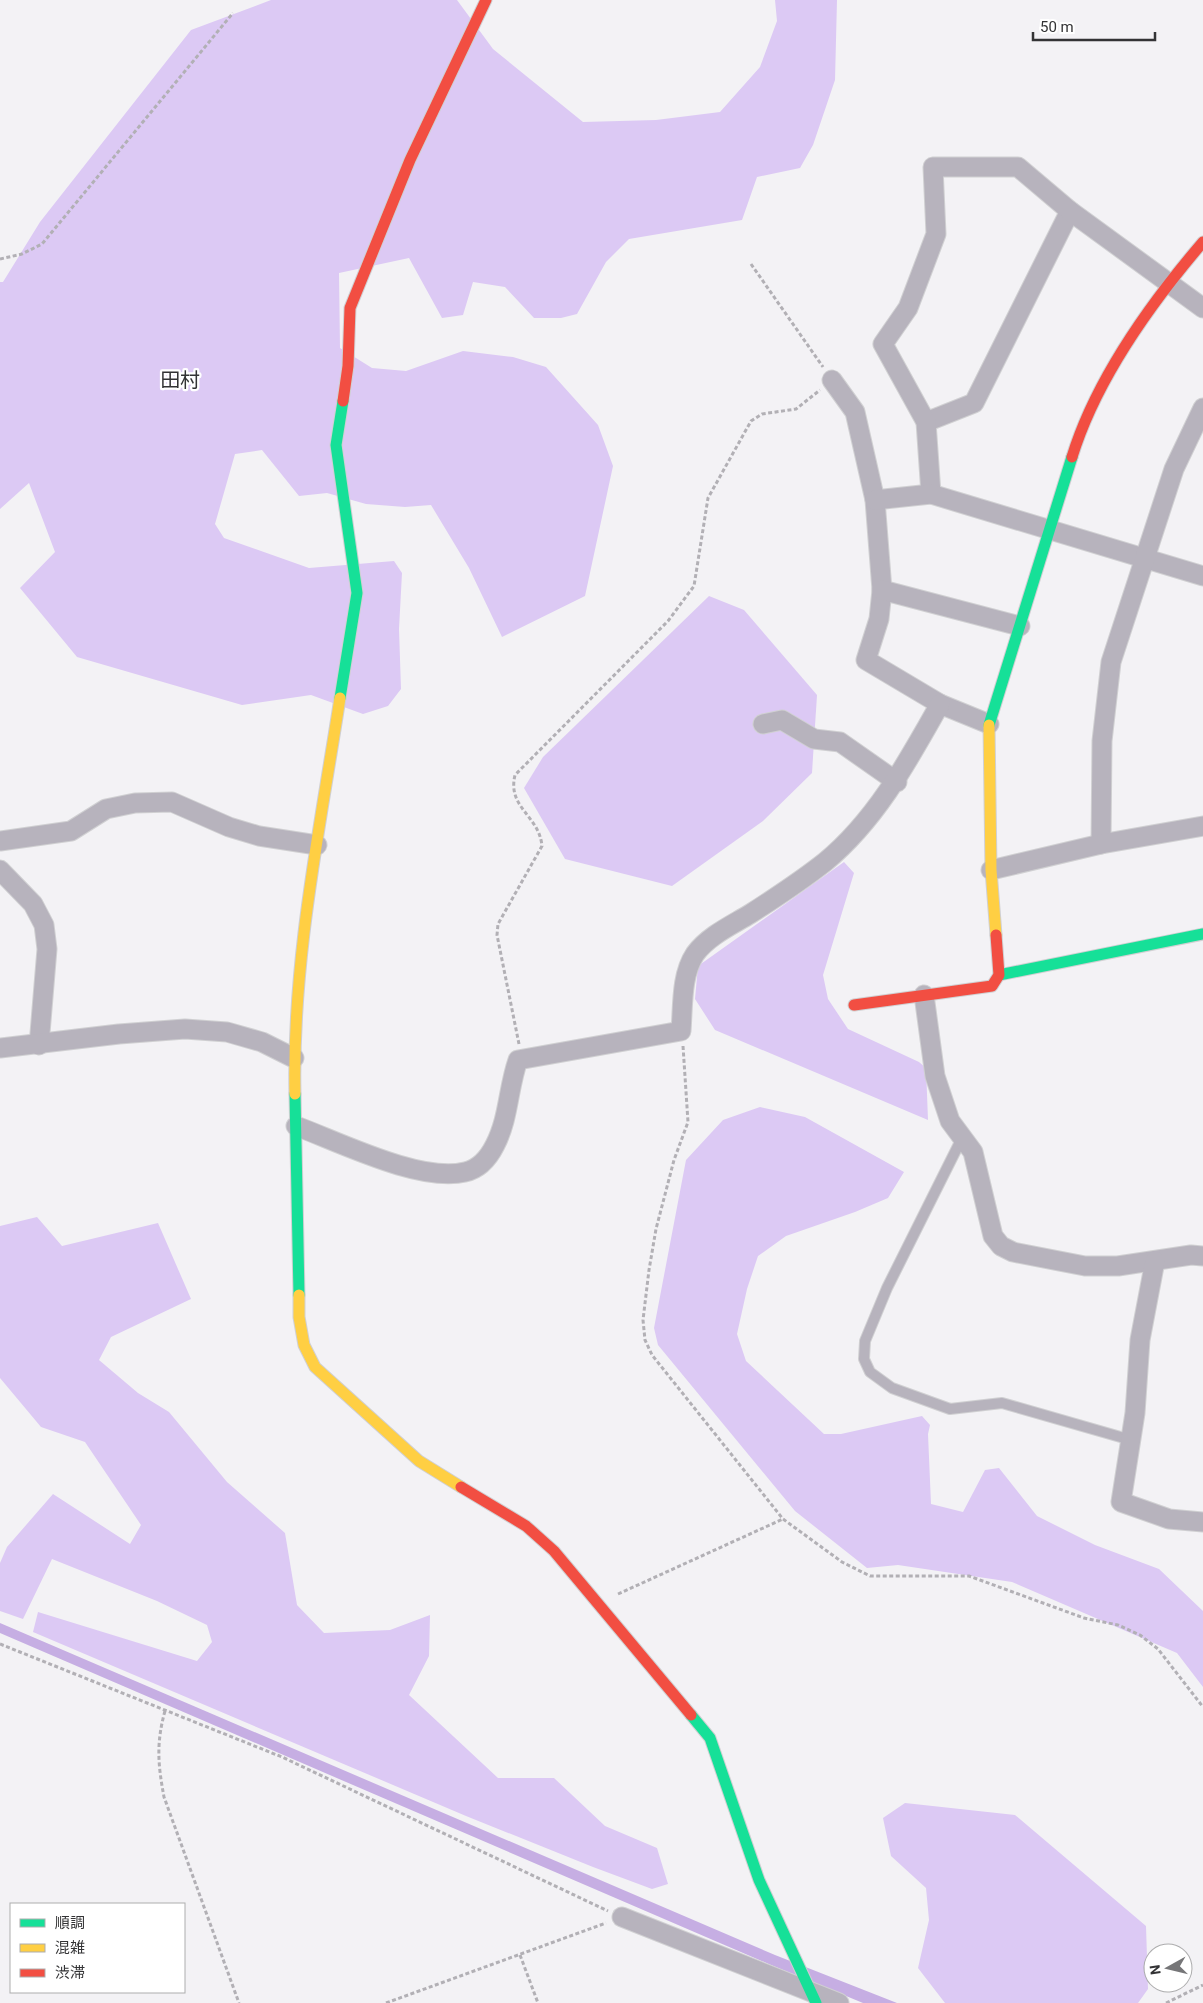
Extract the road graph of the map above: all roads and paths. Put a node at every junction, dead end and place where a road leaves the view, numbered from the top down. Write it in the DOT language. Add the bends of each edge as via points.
graph roads {
  1 [pos="486,0"];
  2 [pos="233,13"];
  3 [pos="1070,211"];
  4 [pos="1203,242"];
  5 [pos="0,259"];
  6 [pos="752,264"];
  7 [pos="1168,283"];
  8 [pos="1203,308"];
  9 [pos="832,380"];
  10 [pos="1203,408"];
  11 [pos="926,422"];
  12 [pos="931,494"];
  13 [pos="875,500"];
  14 [pos="1049,531"];
  15 [pos="1144,558"];
  16 [pos="1203,576"];
  17 [pos="882,590"];
  18 [pos="1020,626"];
  19 [pos="940,704"];
  20 [pos="762,724"];
  21 [pos="989,724"];
  22 [pos="897,782"];
  23 [pos="1203,826"];
  24 [pos="0,841"];
  25 [pos="1102,844"];
  26 [pos="317,845"];
  27 [pos="0,870"];
  28 [pos="991,870"];
  29 [pos="1203,934"];
  30 [pos="998,975"];
  31 [pos="924,995"];
  32 [pos="854,1005"];
  33 [pos="681,1031"];
  34 [pos="39,1045"];
  35 [pos="0,1048"];
  36 [pos="294,1058"];
  37 [pos="522,1059"];
  38 [pos="296,1126"];
  39 [pos="962,1138"];
  40 [pos="1203,1256"];
  41 [pos="1154,1261"];
  42 [pos="1131,1440"];
  43 [pos="783,1519"];
  44 [pos="1203,1522"];
  45 [pos="612,1588"];
  46 [pos="0,1644"];
  47 [pos="1203,1707"];
  48 [pos="165,1711"];
  49 [pos="622,1917"];
  50 [pos="520,1955"];
  51 [pos="1203,1985"];
  52 [pos="812,1992"];
  53 [pos="239,2003"];
  54 [pos="386,2003"];
  55 [pos="538,2003"];
  56 [pos="839,2003"];
  57 [pos="1166,2003"];
  1 -- 26 [label="street" via="410,160 350,308 348,366 336,445 357,593"];
  2 -- 5 [label="path" via="42,244 22,254"];
  3 -- 7 [label="street"];
  3 -- 11 [label="street" via="974,403"];
  3 -- 11 [label="street" via="1018,167 933,168 936,234 908,308 883,344"];
  4 -- 7 [label="street"];
  6 -- 9 [label="path"];
  7 -- 8 [label="street"];
  7 -- 14 [label="street" via="1111,368 1075,447"];
  9 -- 13 [label="street" via="855,412"];
  9 -- 37 [label="path" via="796,409 762,414 751,421 708,498 694,586 668,622 515,775 513,796 541,834 542,846 498,924"];
  10 -- 15 [label="street" via="1174,469"];
  11 -- 12 [label="street"];
  12 -- 13 [label="street"];
  12 -- 14 [label="street"];
  13 -- 17 [label="street"];
  14 -- 15 [label="street"];
  14 -- 18 [label="street"];
  15 -- 16 [label="street"];
  15 -- 25 [label="street" via="1111,662 1102,741"];
  17 -- 18 [label="street"];
  17 -- 19 [label="street" via="879,619 866,660"];
  18 -- 21 [label="street"];
  19 -- 21 [label="street"];
  19 -- 22 [label="street"];
  20 -- 22 [label="street" via="782,720 814,739 840,742"];
  21 -- 28 [label="street"];
  22 -- 33 [label="street" via="826,862 713,937 696,952 687,968"];
  23 -- 25 [label="street"];
  24 -- 26 [label="street" via="71,831 106,809 135,803 172,802 228,827 259,836"];
  25 -- 28 [label="street"];
  26 -- 36 [label="street" via="304,928"];
  27 -- 34 [label="street" via="33,904 44,925 46,949"];
  28 -- 30 [label="street"];
  29 -- 30 [label="street"];
  30 -- 31 [label="street" via="992,986"];
  31 -- 32 [label="street"];
  31 -- 39 [label="street" via="935,1076 950,1121"];
  33 -- 37 [label="street"];
  33 -- 43 [label="path" via="688,1122 674,1160 656,1229 643,1320 646,1340 652,1354"];
  34 -- 35 [label="street"];
  34 -- 36 [label="street" via="119,1034 185,1030 227,1032 262,1042"];
  36 -- 38 [label="street"];
  37 -- 38 [label="street" via="518,1060 511,1079 504,1122 495,1145 483,1163 465,1172 411,1169"];
  38 -- 52 [label="street" via="299,1317 304,1345 315,1367 419,1462 526,1526 554,1551 710,1738 759,1880"];
  39 -- 41 [label="street" via="973,1152 993,1236 1001,1246 1013,1252 1085,1266"];
  39 -- 42 [label="lane" via="887,1288 869,1332 864,1359 870,1372 892,1388 950,1409 1002,1403"];
  40 -- 41 [label="street"];
  41 -- 42 [label="street" via="1140,1340"];
  42 -- 44 [label="street" via="1121,1502 1169,1519"];
  43 -- 45 [label="path" via="618,1594"];
  43 -- 47 [label="path" via="842,1562 870,1576 969,1576 1084,1618 1118,1625 1158,1648"];
  46 -- 48 [label="path"];
  48 -- 49 [label="path" via="282,1757"];
  48 -- 53 [label="path" via="159,1733 157,1762 164,1797"];
  49 -- 50 [label="path"];
  49 -- 52 [label="street"];
  50 -- 54 [label="path"];
  50 -- 55 [label="path"];
  51 -- 57 [label="path"];
  52 -- 56 [label="street"];
}
